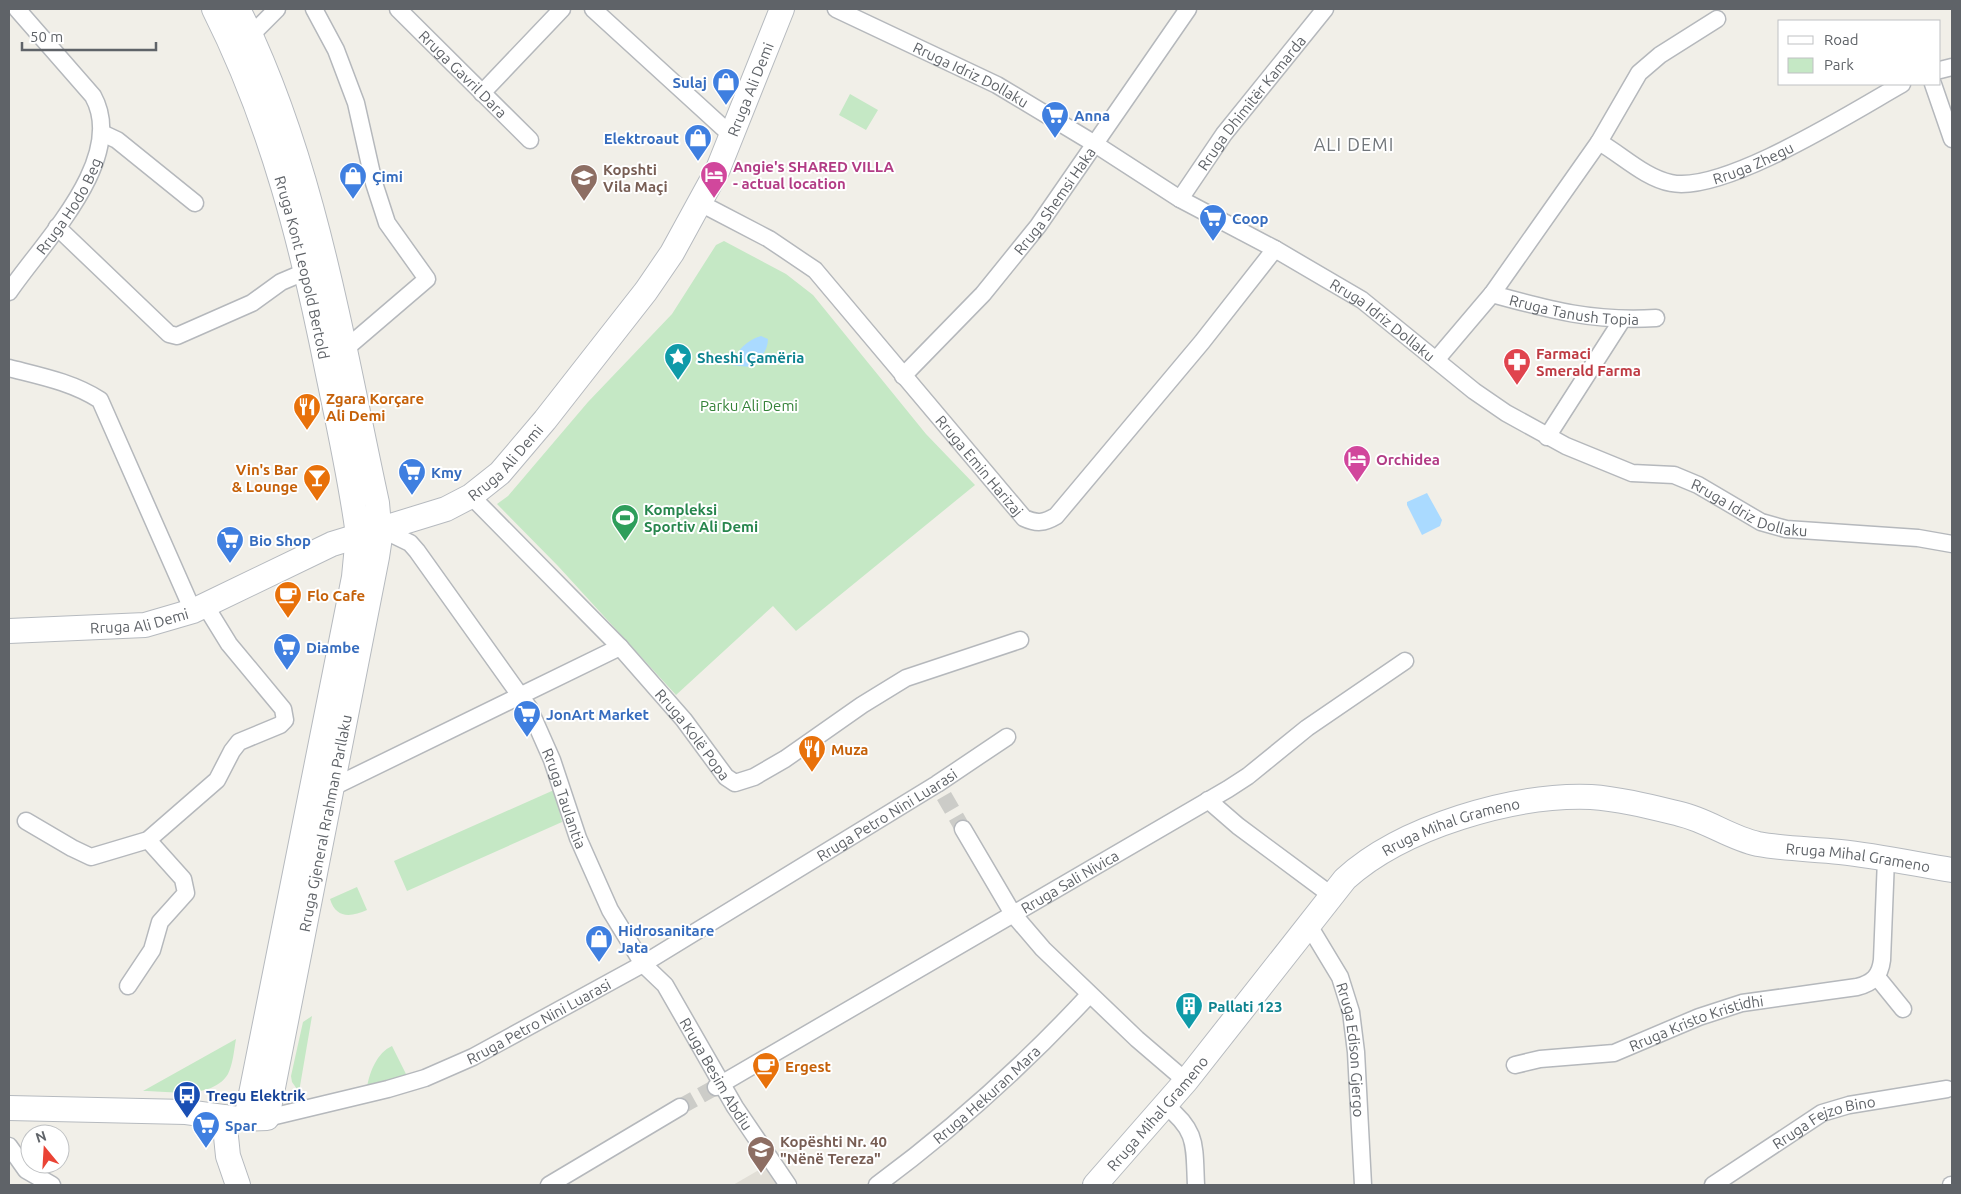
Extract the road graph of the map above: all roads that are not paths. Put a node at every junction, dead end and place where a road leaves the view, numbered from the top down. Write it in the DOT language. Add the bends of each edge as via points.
graph roads {
  1 [pos="17,9"];
  2 [pos="214,9"];
  3 [pos="238,9"];
  4 [pos="277,9"];
  5 [pos="314,9"];
  6 [pos="398,9"];
  7 [pos="562,9"];
  8 [pos="593,9"];
  9 [pos="782,9"];
  10 [pos="836,9"];
  11 [pos="1188,9"];
  12 [pos="1325,9"];
  13 [pos="1717,19"];
  14 [pos="251,35"];
  15 [pos="1900,85"];
  16 [pos="1933,85"];
  17 [pos="482,93"];
  18 [pos="102,134"];
  19 [pos="732,135"];
  20 [pos="1952,139"];
  21 [pos="530,140"];
  22 [pos="1599,142"];
  23 [pos="1095,144"];
  24 [pos="1180,199"];
  25 [pos="195,202"];
  26 [pos="700,203"];
  27 [pos="57,227"];
  28 [pos="1275,248"];
  29 [pos="307,271"];
  30 [pos="10,286"];
  31 [pos="1492,294"];
  32 [pos="1656,318"];
  33 [pos="1622,320"];
  34 [pos="344,350"];
  35 [pos="1436,360"];
  36 [pos="9,368"];
  37 [pos="903,376"];
  38 [pos="1547,437"];
  39 [pos="471,496"];
  40 [pos="369,531"];
  41 [pos="1952,544"];
  42 [pos="199,608"];
  43 [pos="9,631"];
  44 [pos="1020,640"];
  45 [pos="620,647"];
  46 [pos="1405,661"];
  47 [pos="520,695"];
  48 [pos="1007,736"];
  49 [pos="331,788"];
  50 [pos="1208,800"];
  51 [pos="26,820"];
  52 [pos="963,829"];
  53 [pos="148,840"];
  54 [pos="1886,858"];
  55 [pos="1952,870"];
  56 [pos="1331,896"];
  57 [pos="1013,914"];
  58 [pos="1308,924"];
  59 [pos="643,964"];
  60 [pos="1877,977"];
  61 [pos="128,986"];
  62 [pos="1089,995"];
  63 [pos="1903,1009"];
  64 [pos="1516,1066"];
  65 [pos="1186,1081"];
  66 [pos="719,1085"];
  67 [pos="1947,1089"];
  68 [pos="1165,1105"];
  69 [pos="680,1107"];
  70 [pos="9,1108"];
  71 [pos="246,1118"];
  72 [pos="9,1146"];
  73 [pos="52,1185"];
  74 [pos="238,1185"];
  75 [pos="548,1185"];
  76 [pos="788,1185"];
  77 [pos="878,1185"];
  78 [pos="1095,1185"];
  79 [pos="1196,1185"];
  80 [pos="1363,1185"];
  81 [pos="1713,1185"];
  1 -- 18 [label="street, Rruga Hodo Beg" via="93,96 100,108"];
  2 -- 29 [label="street, Rruga Kont Leopold Bertold" via="239,59 262,118"];
  3 -- 14 [label="street, Rruga Kont Leopold Bertold"];
  4 -- 14 [label="street"];
  5 -- 34 [label="street" via="336,50 356,103 374,183 387,223 427,279"];
  6 -- 17 [label="street, Rruga Gavril Dara"];
  7 -- 17 [label="street"];
  8 -- 19 [label="street"];
  9 -- 19 [label="street, Rruga Ali Demi"];
  10 -- 23 [label="street, Rruga Idriz Dollaku" via="997,85"];
  11 -- 23 [label="street, Rruga Shemsi Haka"];
  12 -- 24 [label="street, Rruga Dhimitër Kamarda" via="1224,134"];
  13 -- 22 [label="street" via="1639,72"];
  14 -- 34 [label="street, Rruga Kont Leopold Bertold" via="306,189"];
  15 -- 22 [label="street, Rruga Zhegu" via="1795,145 1724,176 1698,182 1673,184 1656,178"];
  16 -- 20 [label="street"];
  17 -- 21 [label="street, Rruga Gavril Dara"];
  18 -- 25 [label="street" via="117,140"];
  18 -- 27 [label="street, Rruga Hodo Beg" via="84,186"];
  19 -- 26 [label="street, Rruga Ali Demi"];
  22 -- 31 [label="street"];
  23 -- 24 [label="street, Rruga Idriz Dollaku"];
  23 -- 37 [label="street, Rruga Shemsi Haka" via="1038,226 983,294"];
  24 -- 28 [label="street, Rruga Idriz Dollaku"];
  26 -- 37 [label="street, Rruga Emin Harizaj" via="769,239 815,270"];
  26 -- 39 [label="street, Rruga Ali Demi" via="653,282 500,473"];
  27 -- 29 [label="street" via="169,334 177,336 252,303 281,282"];
  27 -- 30 [label="street, Rruga Hodo Beg"];
  28 -- 35 [label="street, Rruga Idriz Dollaku" via="1362,300"];
  28 -- 37 [label="street, Rruga Emin Harizaj" via="1196,350 1056,516 1047,522 1035,523 1024,518"];
  29 -- 40 [label="street, Rruga Kont Leopold Bertold"];
  31 -- 33 [label="street, Rruga Tanush Topia" via="1559,312"];
  31 -- 35 [label="street"];
  32 -- 33 [label="street, Rruga Tanush Topia"];
  33 -- 38 [label="street"];
  34 -- 40 [label="street, Rruga Kont Leopold Bertold" via="377,503"];
  35 -- 38 [label="street, Rruga Idriz Dollaku" via="1474,391"];
  36 -- 42 [label="street" via="66,383 100,400"];
  38 -- 41 [label="street, Rruga Idriz Dollaku" via="1632,473 1674,475 1698,485 1761,522 1786,529 1918,538"];
  39 -- 40 [label="street, Rruga Ali Demi" via="436,513"];
  39 -- 45 [label="street, Rruga Kolë Popa"];
  40 -- 42 [label="street, Rruga Ali Demi" via="298,560"];
  40 -- 47 [label="street, Rruga Taulantia" via="410,543"];
  40 -- 49 [label="street, Rruga Gjeneral Rrahman Parllaku" via="377,557"];
  40 -- 71 [label="street, Rruga Gjeneral Rrahman Parllaku" via="354,577"];
  42 -- 43 [label="street, Rruga Ali Demi" via="145,625"];
  42 -- 53 [label="street" via="283,708 284,720 280,725 239,742 217,780"];
  44 -- 45 [label="street, Rruga Kolë Popa" via="906,678 785,759 754,777 735,783 726,777 684,720"];
  45 -- 47 [label="street"];
  46 -- 50 [label="street, Rruga Sali Nivica" via="1307,728 1248,776"];
  47 -- 49 [label="street"];
  47 -- 59 [label="street, Rruga Taulantia" via="546,744 592,875"];
  48 -- 59 [label="street, Rruga Petro Nini Luarasi" via="940,791"];
  49 -- 71 [label="street, Rruga Gjeneral Rrahman Parllaku"];
  50 -- 56 [label="street"];
  50 -- 57 [label="street, Rruga Sali Nivica"];
  51 -- 53 [label="street" via="91,856"];
  52 -- 57 [label="street"];
  53 -- 61 [label="street" via="183,879 186,893 160,922 152,950"];
  54 -- 55 [label="street, Rruga Mihal Grameno"];
  54 -- 56 [label="street, Rruga Mihal Grameno" via="1757,843 1681,814 1594,797 1566,797 1489,810 1402,840 1359,866"];
  54 -- 60 [label="street" via="1883,953"];
  56 -- 58 [label="street, Rruga Mihal Grameno"];
  57 -- 62 [label="street"];
  57 -- 66 [label="street, Rruga Sali Nivica"];
  58 -- 65 [label="street, Rruga Mihal Grameno"];
  58 -- 80 [label="street, Rruga Edison Gjergo" via="1340,977 1351,1012"];
  59 -- 66 [label="street, Rruga Besim Abdiu" via="665,985"];
  59 -- 71 [label="street, Rruga Petro Nini Luarasi" via="440,1073 347,1100"];
  60 -- 63 [label="street"];
  60 -- 64 [label="street, Rruga Kristo Kristidhi" via="1857,987 1742,1004 1699,1017 1621,1052 1540,1059"];
  62 -- 65 [label="street"];
  62 -- 77 [label="street, Rruga Hekuran Mara" via="970,1113"];
  65 -- 68 [label="street, Rruga Mihal Grameno"];
  66 -- 76 [label="street, Rruga Besim Abdiu"];
  67 -- 81 [label="street, Rruga Fejzo Bino" via="1822,1113"];
  68 -- 78 [label="street, Rruga Mihal Grameno"];
  68 -- 79 [label="street" via="1188,1127 1194,1148"];
  69 -- 75 [label="street"];
  70 -- 71 [label="street, Rruga Petro Nini Luarasi" via="186,1112"];
  71 -- 74 [label="street" via="228,1156"];
  72 -- 73 [label="street" via="26,1170"];
}
